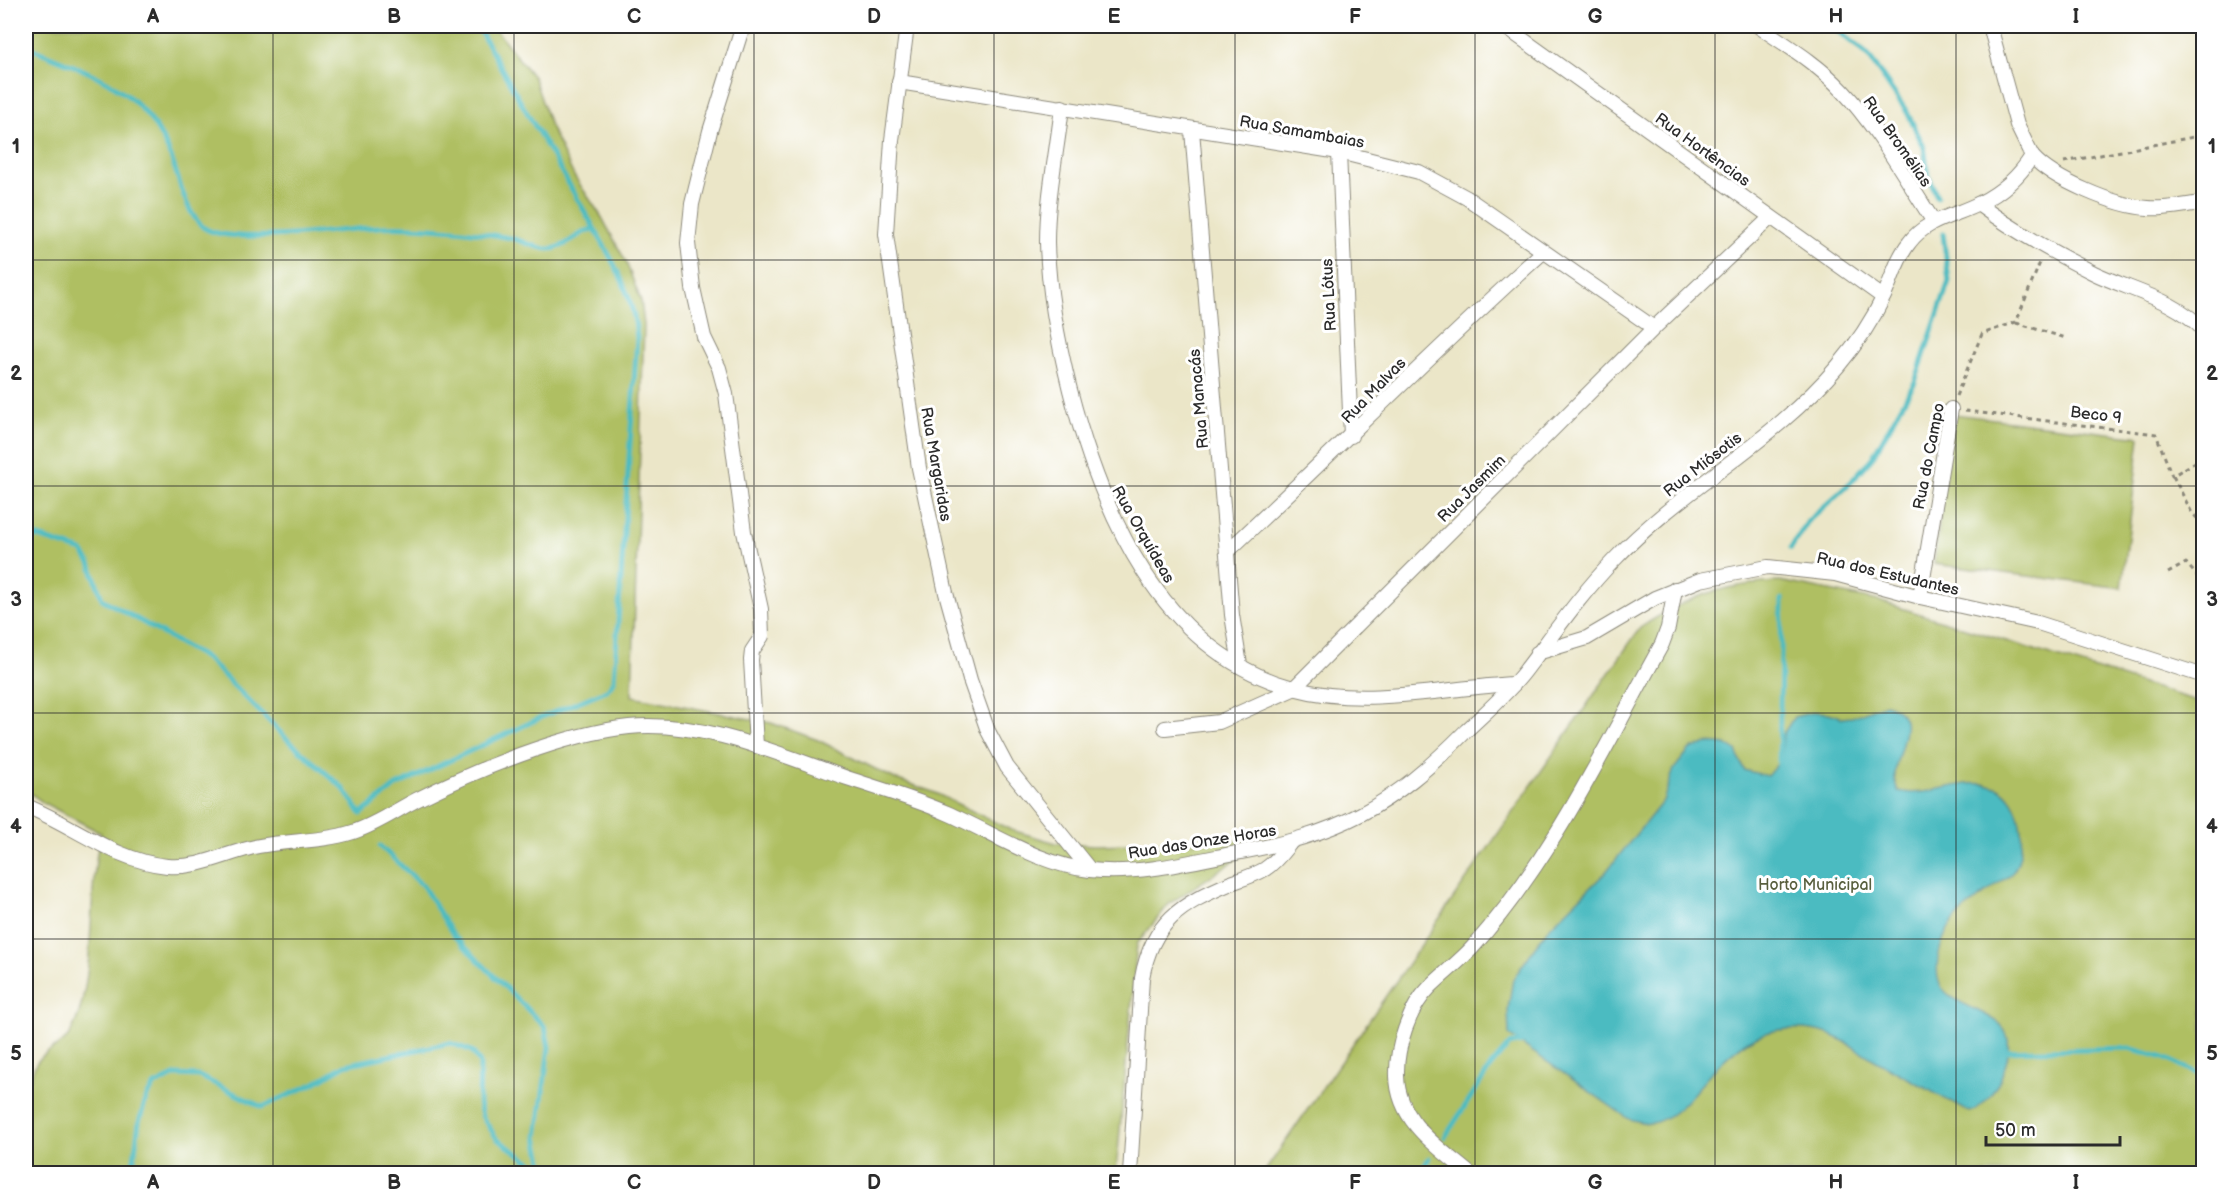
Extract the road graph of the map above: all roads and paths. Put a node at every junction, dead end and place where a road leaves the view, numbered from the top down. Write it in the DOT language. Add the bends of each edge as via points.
graph roads {
  1 [pos="907,26"];
  2 [pos="1504,26"];
  3 [pos="1758,26"];
  4 [pos="1990,26"];
  5 [pos="744,29"];
  6 [pos="899,82"];
  7 [pos="1062,107"];
  8 [pos="1192,130"];
  9 [pos="2204,135"];
  10 [pos="1339,152"];
  11 [pos="2036,161"];
  12 [pos="2204,203"];
  13 [pos="1978,204"];
  14 [pos="1770,218"];
  15 [pos="1934,222"];
  16 [pos="2046,248"];
  17 [pos="1543,252"];
  18 [pos="1883,297"];
  19 [pos="2016,322"];
  20 [pos="1654,328"];
  21 [pos="2204,331"];
  22 [pos="2066,338"];
  23 [pos="1951,409"];
  24 [pos="1351,436"];
  25 [pos="2204,457"];
  26 [pos="2172,476"];
  27 [pos="2204,525"];
  28 [pos="1227,552"];
  29 [pos="2168,573"];
  30 [pos="2204,584"];
  31 [pos="1675,589"];
  32 [pos="1920,597"];
  33 [pos="1537,653"];
  34 [pos="1240,665"];
  35 [pos="2204,676"];
  36 [pos="1514,684"];
  37 [pos="1293,689"];
  38 [pos="1165,728"];
  39 [pos="756,747"];
  40 [pos="26,806"];
  41 [pos="1291,843"];
  42 [pos="1090,870"];
  43 [pos="1130,1173"];
  44 [pos="1470,1173"];
  1 -- 6 [label="street, Rua Margaridas"];
  2 -- 14 [label="street, Rua Hortências"];
  3 -- 15 [label="street, Rua Bromélias" via="1843,90"];
  4 -- 11 [label="street" via="2017,125"];
  5 -- 39 [label="street" via="710,131 692,204 688,243 704,337 726,394 744,532 761,609 762,636 751,660"];
  6 -- 7 [label="street, Rua Samambaias"];
  6 -- 42 [label="street, Rua Margaridas" via="888,190 887,245 919,468 946,593 970,680 1002,758"];
  7 -- 8 [label="street, Rua Samambaias"];
  7 -- 34 [label="street, Rua Orquídeas" via="1047,240 1048,268 1059,348 1083,440 1101,493 1146,576 1189,628 1218,653"];
  8 -- 10 [label="street, Rua Samambaias"];
  8 -- 28 [label="street, Rua Manacás"];
  9 -- 11 [label="path"];
  10 -- 17 [label="street, Rua Samambaias" via="1443,182"];
  10 -- 24 [label="street, Rua Lótus"];
  11 -- 12 [label="street" via="2111,200 2149,209"];
  11 -- 13 [label="street"];
  13 -- 15 [label="street"];
  13 -- 16 [label="street"];
  14 -- 18 [label="street, Rua Hortências"];
  14 -- 20 [label="street, Rua Jasmim"];
  15 -- 18 [label="street" via="1911,240"];
  16 -- 19 [label="path"];
  16 -- 21 [label="street" via="2180,311"];
  17 -- 20 [label="street, Rua Samambaias"];
  17 -- 24 [label="street, Rua Malvas" via="1447,338"];
  18 -- 33 [label="street, Rua Miósotis" via="1836,369 1773,430 1616,557"];
  19 -- 22 [label="path"];
  19 -- 23 [label="path, Rua do Campo" via="1982,334"];
  20 -- 37 [label="street, Rua Jasmim"];
  23 -- 26 [label="path, Beco 9" via="2157,434"];
  23 -- 32 [label="street, Rua do Campo"];
  24 -- 28 [label="street, Rua Malvas"];
  25 -- 26 [label="path"];
  26 -- 27 [label="path" via="2192,513"];
  28 -- 34 [label="street, Rua Manacás"];
  29 -- 30 [label="path" via="2186,563"];
  31 -- 32 [label="street, Rua dos Estudantes" via="1768,567 1835,574"];
  31 -- 33 [label="street, Rua dos Estudantes" via="1587,638"];
  31 -- 44 [label="street" via="1662,644 1565,823 1524,885 1471,949 1427,990 1409,1020 1399,1050 1400,1100 1409,1119"];
  32 -- 35 [label="street, Rua dos Estudantes" via="2038,623"];
  33 -- 36 [label="street"];
  34 -- 37 [label="street, Rua Orquídeas"];
  36 -- 37 [label="street, Rua Orquídeas" via="1355,697"];
  36 -- 41 [label="street, Rua das Onze Horas" via="1430,767 1383,802 1350,822"];
  37 -- 38 [label="street, Rua Jasmim" via="1219,722"];
  39 -- 40 [label="street, Rua das Onze Horas" via="691,730 621,728 566,741 475,772 352,832 313,841 251,847 188,866 163,866 133,858"];
  39 -- 42 [label="street, Rua das Onze Horas" via="941,810 1054,863"];
  41 -- 42 [label="street, Rua das Onze Horas" via="1174,865"];
  41 -- 43 [label="street" via="1264,870 1177,911 1153,939 1142,978"];
}
